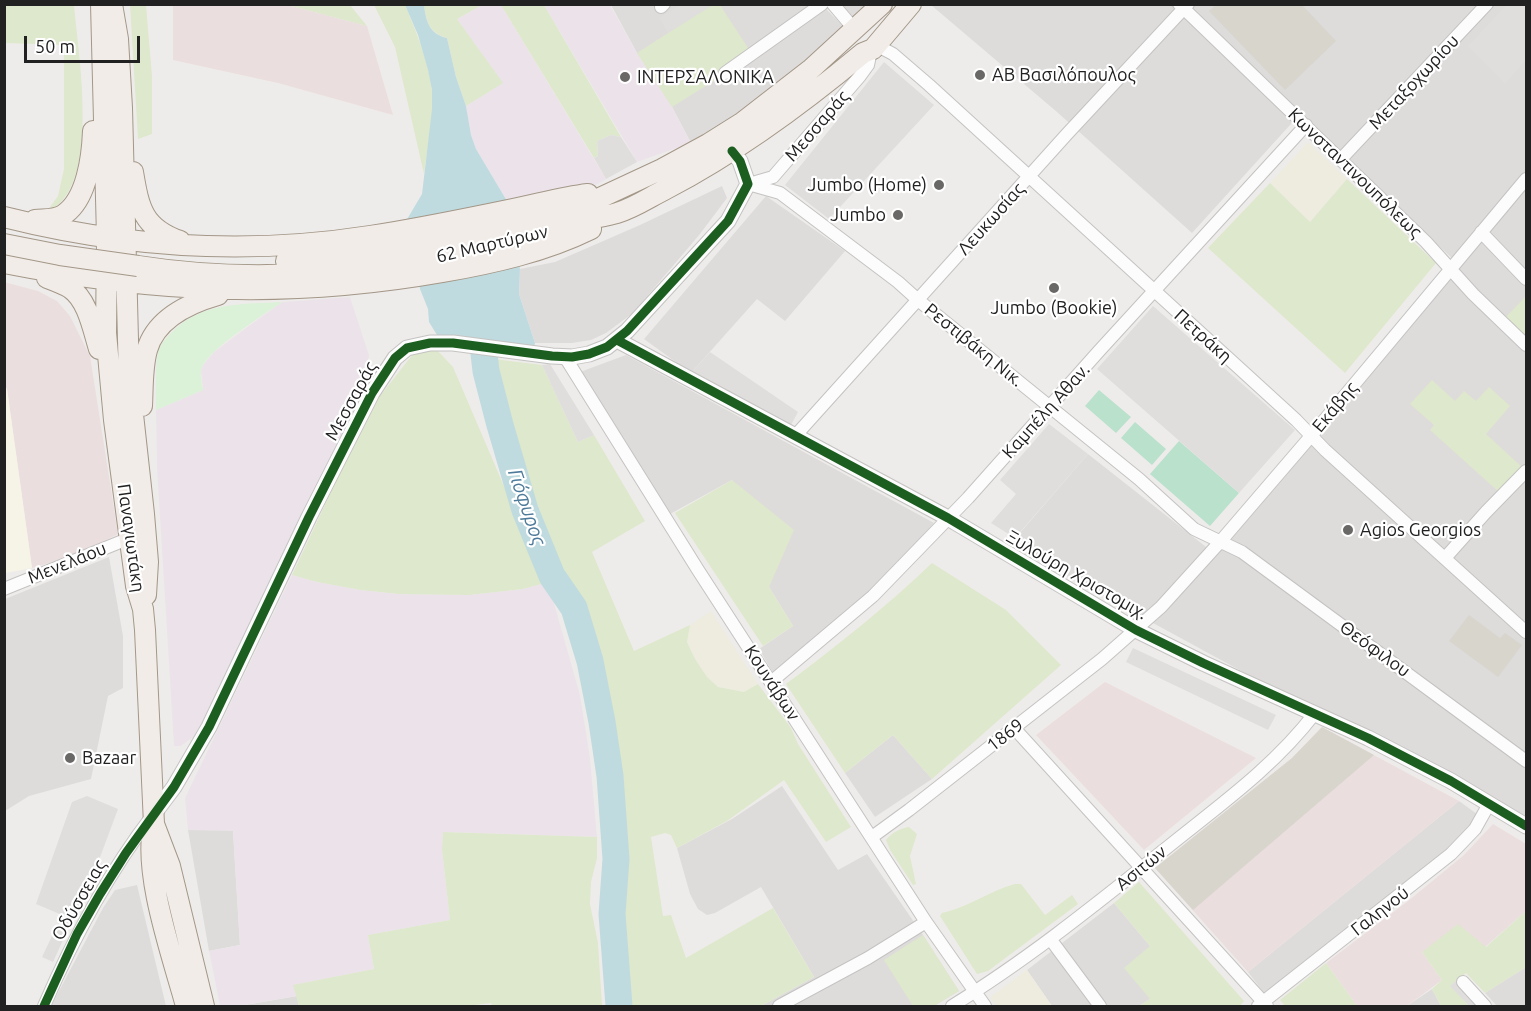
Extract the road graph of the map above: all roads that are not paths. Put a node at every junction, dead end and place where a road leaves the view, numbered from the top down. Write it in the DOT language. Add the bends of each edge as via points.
graph roads {
  1 [pos="100,4"];
  2 [pos="112,4"];
  3 [pos="822,4"];
  4 [pos="833,4"];
  5 [pos="882,4"];
  6 [pos="911,4"];
  7 [pos="1487,4"];
  8 [pos="1184,6"];
  9 [pos="855,31"];
  10 [pos="871,48"];
  11 [pos="102,53"];
  12 [pos="725,73"];
  13 [pos="122,108"];
  14 [pos="1306,126"];
  15 [pos="732,151"];
  16 [pos="1341,159"];
  17 [pos="1028,177"];
  18 [pos="1527,179"];
  19 [pos="748,184"];
  20 [pos="612,191"];
  21 [pos="5,223"];
  22 [pos="519,232"];
  23 [pos="1481,232"];
  24 [pos="116,239"];
  25 [pos="4,244"];
  26 [pos="191,245"];
  27 [pos="411,253"];
  28 [pos="137,261"];
  29 [pos="4,264"];
  30 [pos="1450,268"];
  31 [pos="1527,279"];
  32 [pos="106,281"];
  33 [pos="126,284"];
  34 [pos="248,290"];
  35 [pos="1155,291"];
  36 [pos="918,300"];
  37 [pos="617,340"];
  38 [pos="1527,345"];
  39 [pos="565,357"];
  40 [pos="111,391"];
  41 [pos="1051,406"];
  42 [pos="796,435"];
  43 [pos="1311,435"];
  44 [pos="138,456"];
  45 [pos="1527,471"];
  46 [pos="948,518"];
  47 [pos="130,538"];
  48 [pos="1220,542"];
  49 [pos="1445,558"];
  50 [pos="4,589"];
  51 [pos="143,609"];
  52 [pos="1136,630"];
  53 [pos="1526,630"];
  54 [pos="771,682"];
  55 [pos="1315,713"];
  56 [pos="1014,728"];
  57 [pos="1527,761"];
  58 [pos="1490,804"];
  59 [pos="153,820"];
  60 [pos="1527,826"];
  61 [pos="872,837"];
  62 [pos="1140,869"];
  63 [pos="926,922"];
  64 [pos="1051,940"];
  65 [pos="1463,982"];
  66 [pos="975,992"];
  67 [pos="1263,1005"];
  68 [pos="44,1006"];
  69 [pos="186,1006"];
  70 [pos="204,1006"];
  71 [pos="779,1006"];
  72 [pos="952,1006"];
  73 [pos="985,1006"];
  74 [pos="1100,1006"];
  75 [pos="1485,1006"];
  1 -- 11 [label="main road, Παναγιωτάκη"];
  2 -- 13 [label="main road, Παναγιωτάκη"];
  3 -- 12 [label="street"];
  4 -- 9 [label="street"];
  5 -- 9 [label="main road, 62 Μαρτύρων"];
  6 -- 10 [label="main road"];
  7 -- 16 [label="street, Μεταξοχωρίου"];
  8 -- 14 [label="street, Κωνσταντινουπόλεως"];
  8 -- 17 [label="street, Λευκωσίας"];
  9 -- 10 [label="main road" via="852,46 857,51"];
  9 -- 20 [label="main road, 62 Μαρτύρων" via="729,132"];
  10 -- 15 [label="main road"];
  10 -- 17 [label="street, Πετράκη" via="893,54"];
  10 -- 19 [label="street, Μεσσαράς" via="868,65 860,76 773,177"];
  11 -- 21 [label="main road" via="93,106 90,161 79,195 67,212 58,217"];
  11 -- 24 [label="main road, Παναγιωτάκη"];
  13 -- 24 [label="main road, Παναγιωτάκη"];
  13 -- 26 [label="main road" via="142,211 159,232"];
  14 -- 16 [label="street, Κωνσταντινουπόλεως"];
  14 -- 35 [label="street, Καμπέλη Αθαν."];
  15 -- 19 [label="street"];
  15 -- 22 [label="main road" via="574,237"];
  16 -- 30 [label="street, Κωνσταντινουπόλεως"];
  17 -- 35 [label="street, Πετράκη"];
  17 -- 36 [label="street, Λευκωσίας"];
  18 -- 23 [label="street, Εκάβης"];
  19 -- 36 [label="street, Ρεστιβάκη Νικ." via="780,193"];
  19 -- 37 [label="street, Μεσσαράς" via="728,221"];
  20 -- 22 [label="main road, 62 Μαρτύρων"];
  20 -- 22 [label="main road, 62 Μαρτύρων" via="580,195"];
  21 -- 24 [label="main road, 62 Μαρτύρων"];
  21 -- 28 [label="main road, 62 Μαρτύρων" via="74,248"];
  22 -- 27 [label="main road, 62 Μαρτύρων"];
  22 -- 27 [label="main road"];
  23 -- 30 [label="street, Εκάβης"];
  23 -- 31 [label="street"];
  24 -- 26 [label="main road, 62 Μαρτύρων"];
  24 -- 32 [label="main road, Παναγιωτάκη"];
  24 -- 33 [label="main road, Παναγιωτάκη"];
  25 -- 28 [label="main road, 62 Μαρτύρων, bridge" via="68,256"];
  26 -- 27 [label="main road, 62 Μαρτύρων" via="314,242"];
  27 -- 28 [label="main road, 62 Μαρτύρων" via="292,261"];
  27 -- 34 [label="main road" via="372,283"];
  29 -- 32 [label="main road"];
  29 -- 40 [label="main road" via="48,278 76,294 89,318"];
  30 -- 38 [label="street, Κωνσταντινουπόλεως"];
  30 -- 43 [label="street, Εκάβης"];
  32 -- 33 [label="main road"];
  32 -- 40 [label="main road, Παναγιωτάκη" via="105,326"];
  33 -- 34 [label="main road"];
  33 -- 44 [label="main road, Παναγιωτάκη" via="129,378"];
  34 -- 44 [label="main road" via="218,295 183,308 158,330 148,345"];
  35 -- 41 [label="street, Καμπέλη Αθαν."];
  35 -- 43 [label="street, Πετράκη"];
  36 -- 41 [label="street, Ρεστιβάκη Νικ."];
  36 -- 42 [label="street, Λευκωσίας"];
  37 -- 39 [label="street, Μεσσαράς" via="590,354"];
  37 -- 42 [label="street, Ξυλούρη Χριστομιχ."];
  39 -- 54 [label="street, Κουνάβων"];
  39 -- 59 [label="street, Μεσσαράς" via="439,342 407,348 395,358 297,540 209,727"];
  40 -- 47 [label="main road, Παναγιωτάκη"];
  41 -- 46 [label="street, Καμπέλη Αθαν."];
  41 -- 48 [label="street, Ρεστιβάκη Νικ." via="1194,530"];
  42 -- 46 [label="street, Ξυλούρη Χριστομιχ."];
  43 -- 48 [label="street, Εκάβης"];
  43 -- 49 [label="street, Πετράκη"];
  44 -- 51 [label="main road, Παναγιωτάκη" via="148,570"];
  45 -- 49 [label="street"];
  46 -- 52 [label="street, Ξυλούρη Χριστομιχ."];
  46 -- 54 [label="street, Καμπέλη Αθαν." via="873,596"];
  47 -- 50 [label="street, Μενελάου"];
  47 -- 51 [label="main road, Παναγιωτάκη"];
  48 -- 52 [label="street, Εκάβης"];
  48 -- 57 [label="street, Θεόφιλου" via="1251,558"];
  49 -- 53 [label="street, Πετράκη"];
  51 -- 59 [label="main road"];
  52 -- 55 [label="street, Ξυλούρη Χριστομιχ."];
  52 -- 56 [label="street, 1869"];
  54 -- 61 [label="street, Κουνάβων"];
  55 -- 58 [label="street, Ξυλούρη Χριστομιχ." via="1414,761"];
  55 -- 62 [label="street, Ασιτών" via="1261,772"];
  56 -- 61 [label="street, 1869"];
  56 -- 62 [label="street"];
  58 -- 60 [label="street, Ξυλούρη Χριστομιχ."];
  58 -- 67 [label="street, Γαληνού" via="1475,829 1451,854"];
  59 -- 68 [label="street, Οδύσσειας" via="126,853 83,924"];
  59 -- 69 [label="main road" via="150,850 154,880"];
  59 -- 70 [label="main road" via="170,866"];
  61 -- 63 [label="street, Κουνάβων"];
  62 -- 64 [label="street, Ασιτών"];
  62 -- 67 [label="street"];
  63 -- 66 [label="street, Κουνάβων"];
  63 -- 71 [label="street"];
  64 -- 66 [label="street, Ασιτών"];
  64 -- 74 [label="street"];
  65 -- 75 [label="street"];
  66 -- 72 [label="street, Ασιτών"];
  66 -- 73 [label="street, Κουνάβων"];
}
